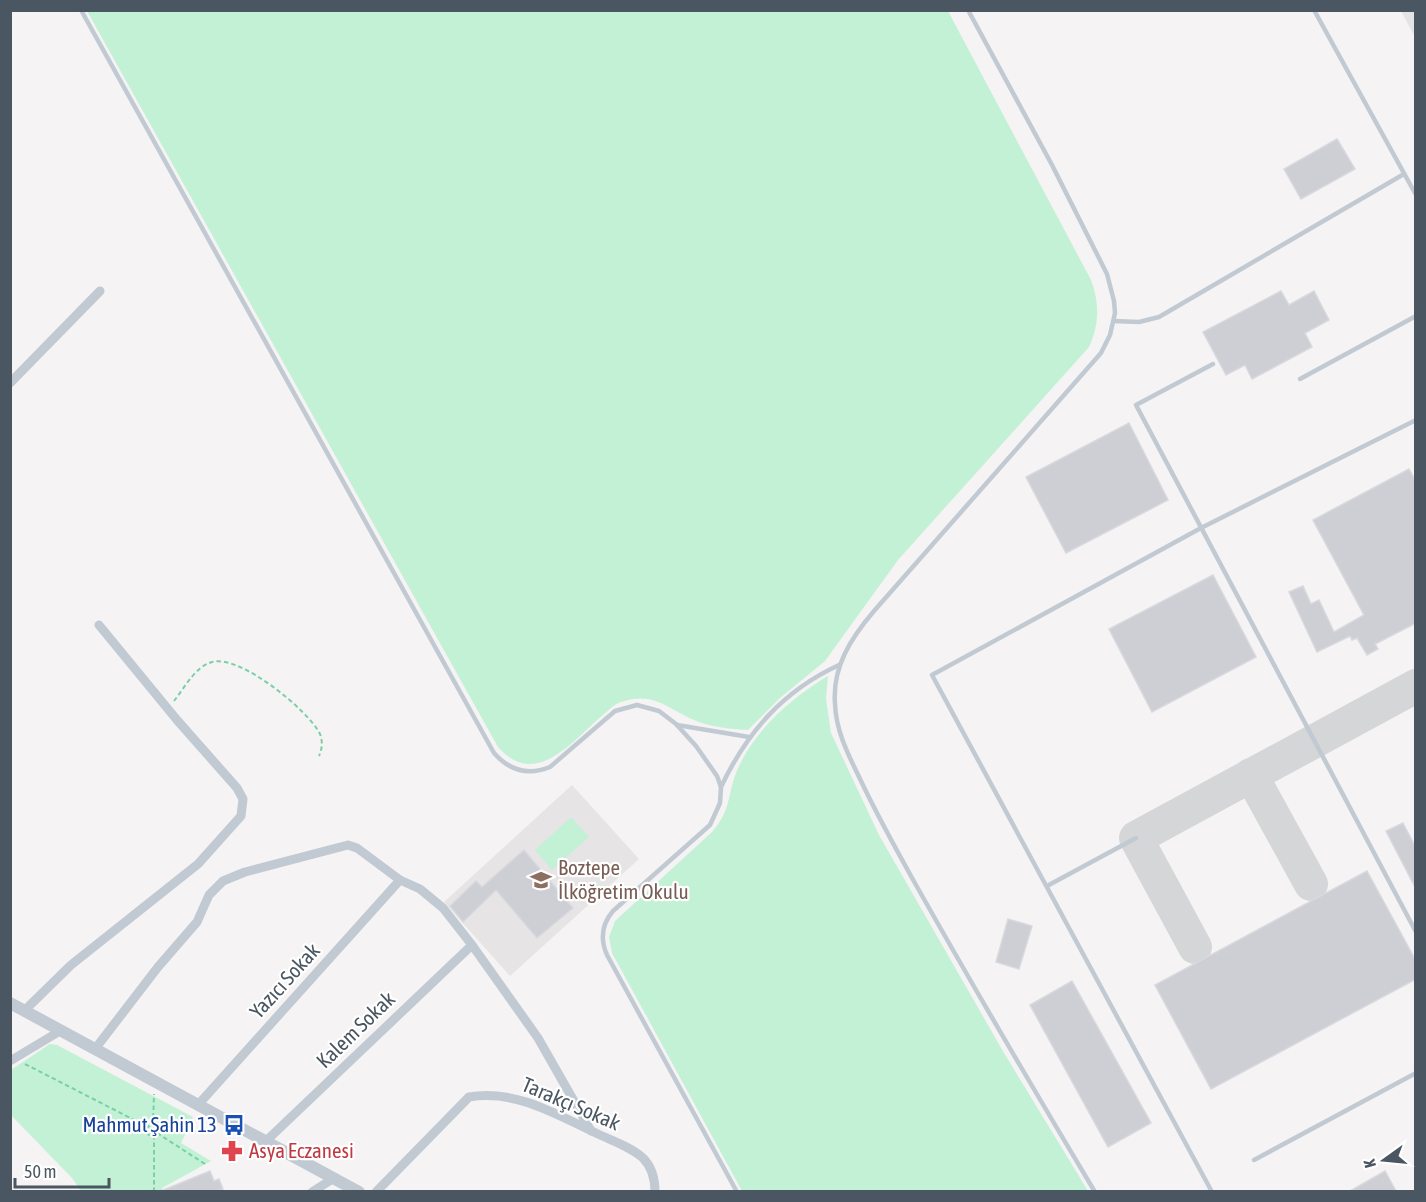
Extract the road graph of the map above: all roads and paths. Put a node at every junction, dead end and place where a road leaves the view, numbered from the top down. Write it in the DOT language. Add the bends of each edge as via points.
graph roads {
  1 [pos="81,10"];
  2 [pos="968,10"];
  3 [pos="1314,10"];
  4 [pos="1404,174"];
  5 [pos="1416,195"];
  6 [pos="99,291"];
  7 [pos="1416,316"];
  8 [pos="1114,321"];
  9 [pos="1213,364"];
  10 [pos="1300,379"];
  11 [pos="10,383"];
  12 [pos="1416,420"];
  13 [pos="1201,528"];
  14 [pos="99,625"];
  15 [pos="840,664"];
  16 [pos="168,708"];
  17 [pos="676,724"];
  18 [pos="749,737"];
  19 [pos="319,756"];
  20 [pos="721,787"];
  21 [pos="1136,838"];
  22 [pos="400,880"];
  23 [pos="1047,886"];
  24 [pos="1416,932"];
  25 [pos="472,945"];
  26 [pos="10,1003"];
  27 [pos="24,1011"];
  28 [pos="60,1031"];
  29 [pos="95,1049"];
  30 [pos="13,1060"];
  31 [pos="1416,1073"];
  32 [pos="155,1083"];
  33 [pos="197,1106"];
  34 [pos="153,1125"];
  35 [pos="148,1126"];
  36 [pos="591,1131"];
  37 [pos="158,1133"];
  38 [pos="154,1136"];
  39 [pos="265,1142"];
  40 [pos="1254,1160"];
  41 [pos="205,1164"];
  42 [pos="334,1178"];
  43 [pos="154,1191"];
  44 [pos="312,1191"];
  45 [pos="359,1191"];
  46 [pos="376,1191"];
  47 [pos="655,1191"];
  48 [pos="737,1191"];
  49 [pos="1095,1191"];
  50 [pos="1212,1191"];
  1 -- 17 [label="lane" via="494,753 513,769 544,770 615,711 628,706 652,707"];
  2 -- 8 [label="lane" via="1101,258 1114,301"];
  3 -- 4 [label="lane"];
  4 -- 5 [label="lane"];
  4 -- 8 [label="lane" via="1159,317 1139,322"];
  6 -- 11 [label="street"];
  7 -- 10 [label="lane"];
  8 -- 15 [label="lane" via="1101,353 874,611 856,633"];
  9 -- 13 [label="lane" via="1136,405"];
  12 -- 13 [label="lane"];
  13 -- 23 [label="lane" via="932,675"];
  13 -- 24 [label="lane"];
  14 -- 16 [label="street"];
  15 -- 18 [label="lane" via="792,694"];
  15 -- 49 [label="lane" via="834,692 843,745 880,821"];
  16 -- 19 [label="path" via="198,669 225,661 257,676 299,710 321,736"];
  16 -- 27 [label="street" via="241,793 241,816 198,864 71,965"];
  17 -- 18 [label="lane"];
  17 -- 20 [label="lane" via="705,758"];
  18 -- 20 [label="lane"];
  20 -- 48 [label="lane" via="720,803 710,825 613,911 602,939 607,955"];
  21 -- 23 [label="lane"];
  22 -- 25 [label="street" via="420,889 443,908"];
  22 -- 29 [label="street" via="348,845 224,881 209,895 197,922"];
  22 -- 33 [label="street, Yazıcı Sokak"];
  23 -- 50 [label="lane"];
  25 -- 36 [label="street" via="538,1038"];
  25 -- 39 [label="street, Kalem Sokak"];
  26 -- 27 [label="street"];
  27 -- 28 [label="street"];
  28 -- 29 [label="street"];
  28 -- 30 [label="street"];
  29 -- 32 [label="street"];
  30 -- 35 [label="path"];
  31 -- 40 [label="lane"];
  32 -- 33 [label="street"];
  32 -- 34 [label="path"];
  33 -- 39 [label="street"];
  34 -- 35 [label="path"];
  34 -- 37 [label="path"];
  35 -- 38 [label="path" via="148,1135"];
  36 -- 46 [label="street, Tarakçı Sokak" via="520,1100 495,1094 469,1096"];
  36 -- 47 [label="street, Tarakçı Sokak" via="643,1158 654,1177"];
  37 -- 38 [label="path"];
  37 -- 41 [label="path"];
  38 -- 43 [label="path"];
  39 -- 42 [label="street"];
  42 -- 44 [label="street"];
  42 -- 45 [label="street"];
}
